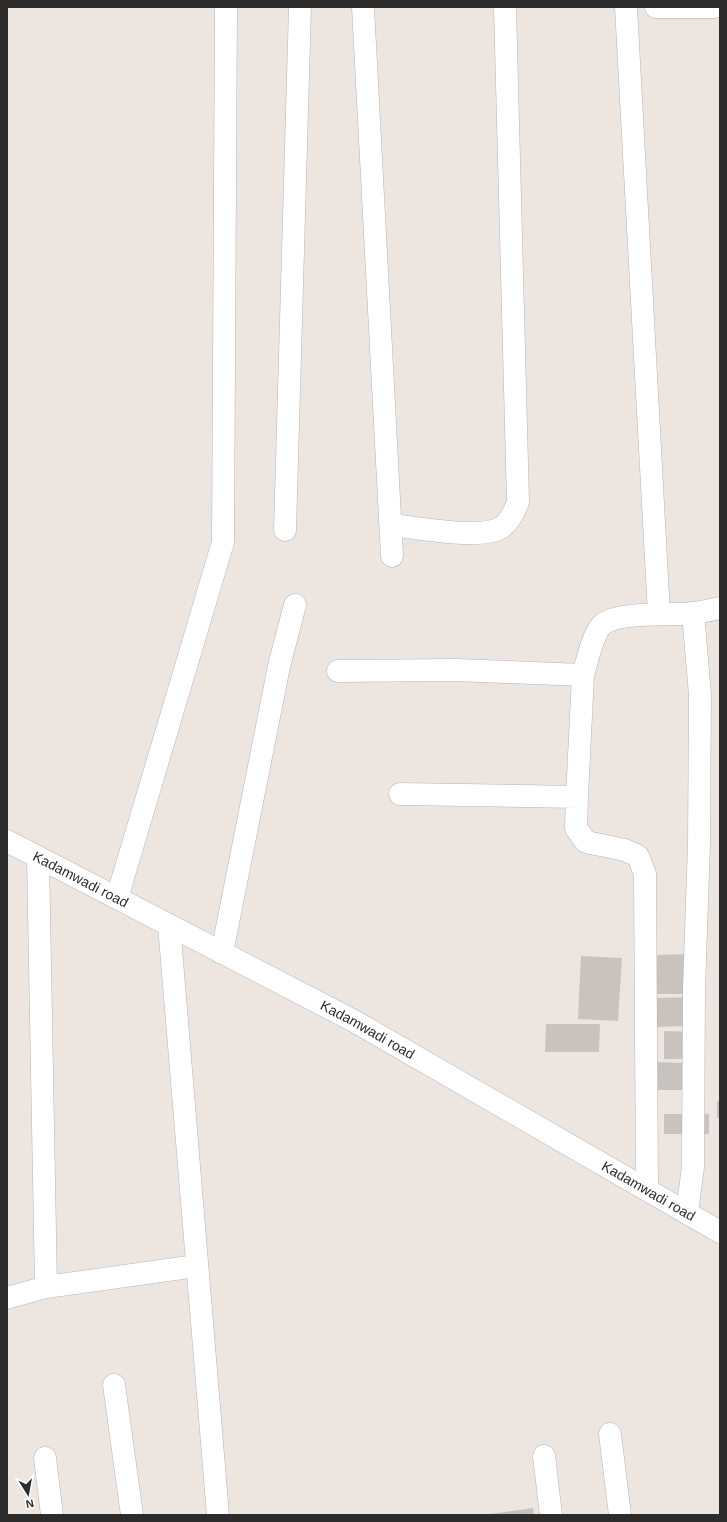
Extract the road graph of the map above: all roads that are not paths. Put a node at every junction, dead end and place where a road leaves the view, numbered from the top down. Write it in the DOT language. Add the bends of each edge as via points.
graph roads {
  1 [pos="226,7"];
  2 [pos="300,7"];
  3 [pos="363,7"];
  4 [pos="505,7"];
  5 [pos="626,7"];
  6 [pos="656,7"];
  7 [pos="714,7"];
  8 [pos="392,525"];
  9 [pos="285,530"];
  10 [pos="392,556"];
  11 [pos="295,605"];
  12 [pos="720,608"];
  13 [pos="693,613"];
  14 [pos="659,614"];
  15 [pos="338,671"];
  16 [pos="583,675"];
  17 [pos="400,794"];
  18 [pos="577,797"];
  19 [pos="7,841"];
  20 [pos="38,857"];
  21 [pos="117,898"];
  22 [pos="169,925"];
  23 [pos="222,953"];
  24 [pos="647,1190"];
  25 [pos="687,1213"];
  26 [pos="720,1232"];
  27 [pos="196,1266"];
  28 [pos="46,1287"];
  29 [pos="7,1298"];
  30 [pos="114,1384"];
  31 [pos="610,1434"];
  32 [pos="544,1456"];
  33 [pos="45,1458"];
  34 [pos="52,1515"];
  35 [pos="132,1515"];
  36 [pos="218,1515"];
  37 [pos="551,1515"];
  38 [pos="620,1515"];
  1 -- 21 [label="street" via="223,542"];
  2 -- 9 [label="street"];
  3 -- 8 [label="street"];
  4 -- 8 [label="street" via="518,502 512,517 496,530 468,533"];
  5 -- 14 [label="street"];
  6 -- 7 [label="street"];
  8 -- 10 [label="street"];
  11 -- 23 [label="street" via="280,666"];
  12 -- 13 [label="street"];
  13 -- 14 [label="street"];
  13 -- 25 [label="street" via="700,695 699,836 694,989 693,1167"];
  14 -- 16 [label="street" via="615,619 602,624 596,632"];
  15 -- 16 [label="street" via="456,670"];
  16 -- 18 [label="street"];
  17 -- 18 [label="street"];
  18 -- 24 [label="street" via="576,828 586,842 625,850 638,856 645,874"];
  19 -- 20 [label="street, Kadamwadi road"];
  20 -- 21 [label="street, Kadamwadi road"];
  20 -- 28 [label="street"];
  21 -- 22 [label="street, Kadamwadi road"];
  22 -- 23 [label="street, Kadamwadi road"];
  22 -- 27 [label="street"];
  23 -- 24 [label="street, Kadamwadi road" via="354,1021"];
  24 -- 25 [label="street, Kadamwadi road"];
  25 -- 26 [label="street, Kadamwadi road"];
  27 -- 28 [label="street"];
  27 -- 36 [label="street"];
  28 -- 29 [label="street"];
  30 -- 35 [label="street"];
  31 -- 38 [label="street"];
  32 -- 37 [label="street"];
  33 -- 34 [label="street"];
}
